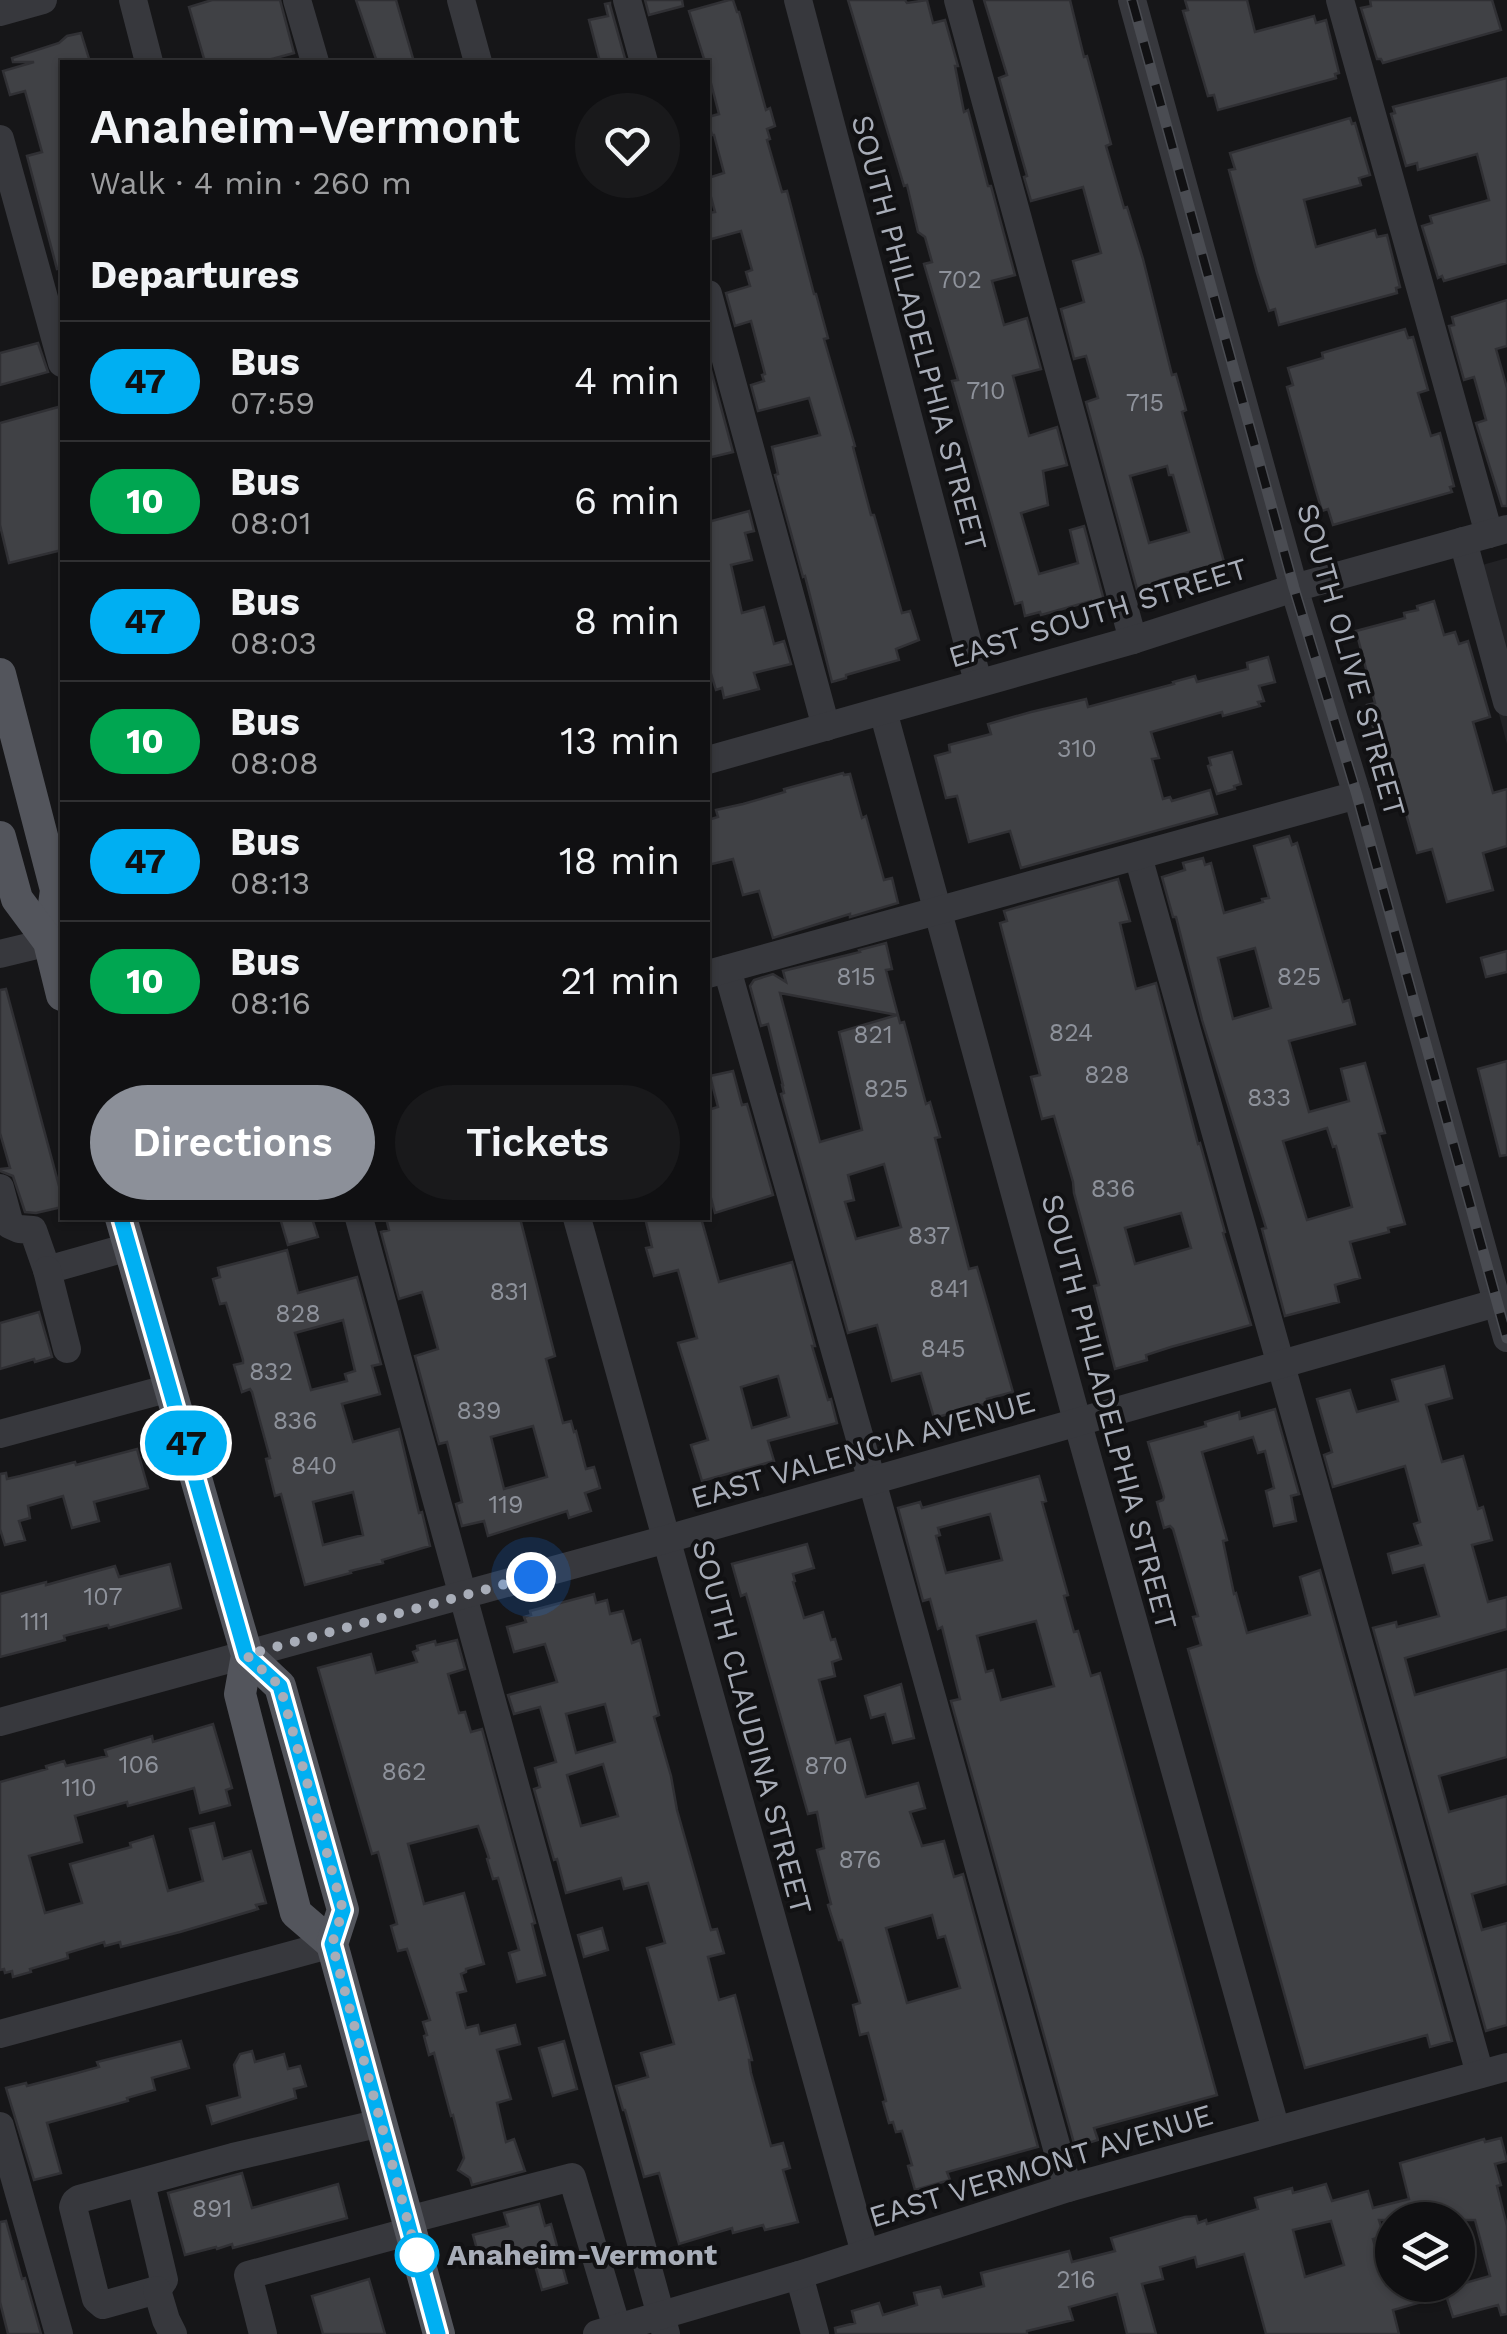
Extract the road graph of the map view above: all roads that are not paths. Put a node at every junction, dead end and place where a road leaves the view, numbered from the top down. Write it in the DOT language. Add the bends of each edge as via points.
graph roads {
  1 [pos="132,0"];
  2 [pos="297,0"];
  3 [pos="462,0"];
  4 [pos="627,0"];
  5 [pos="798,0"];
  6 [pos="958,0"];
  7 [pos="1132,0"];
  8 [pos="1340,0"];
  9 [pos="148,60"];
  10 [pos="313,60"];
  11 [pos="477,60"];
  12 [pos="643,60"];
  13 [pos="0,139"];
  14 [pos="710,301"];
  15 [pos="60,356"];
  16 [pos="1486,535"];
  17 [pos="1294,588"];
  18 [pos="1134,640"];
  19 [pos="0,674"];
  20 [pos="978,682"];
  21 [pos="1507,702"];
  22 [pos="883,711"];
  23 [pos="826,727"];
  24 [pos="710,759"];
  25 [pos="1357,795"];
  26 [pos="0,837"];
  27 [pos="1138,856"];
  28 [pos="938,911"];
  29 [pos="56,940"];
  30 [pos="0,954"];
  31 [pos="717,971"];
  32 [pos="60,977"];
  33 [pos="1,1192"];
  34 [pos="360,1220"];
  35 [pos="579,1220"];
  36 [pos="125,1232"];
  37 [pos="46,1270"];
  38 [pos="1504,1324"];
  39 [pos="67,1348"];
  40 [pos="1281,1365"];
  41 [pos="170,1388"];
  42 [pos="1078,1424"];
  43 [pos="0,1434"];
  44 [pos="872,1481"];
  45 [pos="667,1539"];
  46 [pos="463,1596"];
  47 [pos="246,1655"];
  48 [pos="0,1722"];
  49 [pos="332,1944"];
  50 [pos="0,2034"];
  51 [pos="1494,2071"];
  52 [pos="381,2123"];
  53 [pos="0,2126"];
  54 [pos="1276,2130"];
  55 [pos="141,2182"];
  56 [pos="1068,2188"];
  57 [pos="409,2226"];
  58 [pos="865,2253"];
  59 [pos="799,2275"];
  60 [pos="157,2290"];
  61 [pos="664,2325"];
  62 [pos="607,2331"];
  63 [pos="58,2334"];
  64 [pos="172,2334"];
  65 [pos="263,2334"];
  66 [pos="438,2334"];
  67 [pos="815,2334"];
  1 -- 9 [label="street"];
  2 -- 10 [label="street"];
  3 -- 11 [label="street"];
  4 -- 12 [label="street"];
  5 -- 20 [label="street, SOUTH PHILADELPHIA STREET"];
  6 -- 18 [label="street"];
  7 -- 17 [label="street, SOUTH OLIVE STREET"];
  8 -- 16 [label="street"];
  13 -- 15 [label="street"];
  14 -- 23 [label="street"];
  16 -- 17 [label="street, EAST SOUTH STREET"];
  16 -- 21 [label="street"];
  17 -- 18 [label="street, EAST SOUTH STREET"];
  17 -- 25 [label="street, SOUTH OLIVE STREET"];
  18 -- 20 [label="street, EAST SOUTH STREET"];
  19 -- 29 [label="main road" via="56,890"];
  20 -- 22 [label="street, EAST SOUTH STREET"];
  22 -- 23 [label="street, EAST SOUTH STREET"];
  22 -- 28 [label="street, SOUTH PHILADELPHIA STREET"];
  23 -- 24 [label="street, EAST SOUTH STREET"];
  25 -- 27 [label="street"];
  25 -- 38 [label="street, SOUTH OLIVE STREET"];
  26 -- 29 [label="main road" via="16,900"];
  27 -- 28 [label="street"];
  27 -- 40 [label="street"];
  28 -- 31 [label="street"];
  28 -- 42 [label="street, SOUTH PHILADELPHIA STREET"];
  29 -- 30 [label="street"];
  29 -- 32 [label="main road"];
  31 -- 44 [label="street"];
  33 -- 37 [label="street" via="10,1225 33,1230"];
  34 -- 46 [label="street"];
  35 -- 45 [label="street, SOUTH CLAUDINA STREET"];
  36 -- 37 [label="street"];
  36 -- 41 [label="main road"];
  37 -- 39 [label="street"];
  38 -- 40 [label="street, EAST VALENCIA AVENUE"];
  40 -- 42 [label="street, EAST VALENCIA AVENUE"];
  40 -- 51 [label="street"];
  41 -- 43 [label="street"];
  41 -- 47 [label="main road"];
  42 -- 44 [label="street, EAST VALENCIA AVENUE"];
  42 -- 54 [label="street, SOUTH PHILADELPHIA STREET"];
  44 -- 45 [label="street, EAST VALENCIA AVENUE"];
  44 -- 56 [label="street"];
  45 -- 46 [label="street, EAST VALENCIA AVENUE"];
  45 -- 58 [label="street, SOUTH CLAUDINA STREET"];
  46 -- 47 [label="street, EAST VALENCIA AVENUE"];
  46 -- 61 [label="street"];
  47 -- 48 [label="street, EAST VALENCIA AVENUE"];
  47 -- 49 [label="main road" via="240,1694 296,1913"];
  47 -- 49 [label="main road" via="280,1686 343,1910"];
  49 -- 50 [label="street"];
  49 -- 52 [label="main road"];
  51 -- 54 [label="street, EAST VERMONT AVENUE"];
  52 -- 55 [label="street"];
  52 -- 57 [label="main road"];
  53 -- 63 [label="street"];
  54 -- 56 [label="street, EAST VERMONT AVENUE"];
  55 -- 60 [label="street" via="164,2280"];
  55 -- 60 [label="street" via="79,2199 73,2207 99,2304"];
  56 -- 58 [label="street, EAST VERMONT AVENUE"];
  57 -- 62 [label="street" via="572,2177"];
  57 -- 65 [label="street" via="248,2275"];
  57 -- 66 [label="main road"];
  58 -- 59 [label="street, EAST VERMONT AVENUE"];
  59 -- 61 [label="street, EAST VERMONT AVENUE"];
  59 -- 67 [label="street"];
  60 -- 64 [label="street"];
  61 -- 62 [label="street, EAST VERMONT AVENUE"];
}
